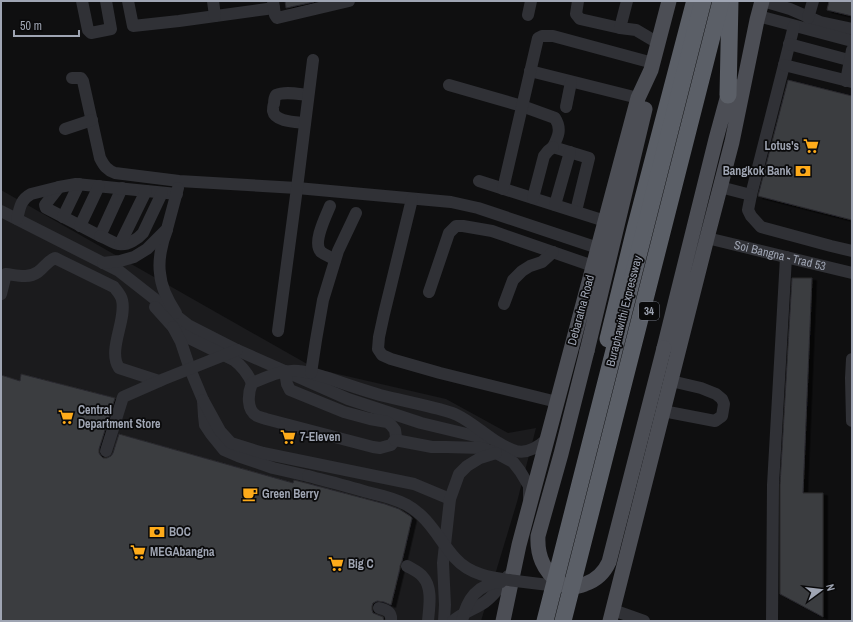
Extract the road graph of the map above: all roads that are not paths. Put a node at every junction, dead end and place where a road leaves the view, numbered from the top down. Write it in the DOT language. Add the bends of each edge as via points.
graph roads {
  1 [pos="82,1"];
  2 [pos="106,1"];
  3 [pos="128,1"];
  4 [pos="213,1"];
  5 [pos="349,1"];
  6 [pos="531,1"];
  7 [pos="578,1"];
  8 [pos="627,1"];
  9 [pos="669,1"];
  10 [pos="694,1"];
  11 [pos="703,1"];
  12 [pos="721,1"];
  13 [pos="730,1"];
  14 [pos="762,1"];
  15 [pos="813,1"];
  16 [pos="273,5"];
  17 [pos="791,5"];
  18 [pos="258,6"];
  19 [pos="528,15"];
  20 [pos="215,16"];
  21 [pos="757,18"];
  22 [pos="808,18"];
  23 [pos="133,26"];
  24 [pos="794,26"];
  25 [pos="620,28"];
  26 [pos="112,29"];
  27 [pos="852,29"];
  28 [pos="852,42"];
  29 [pos="658,43"];
  30 [pos="789,44"];
  31 [pos="851,58"];
  32 [pos="313,60"];
  33 [pos="784,65"];
  34 [pos="652,66"];
  35 [pos="530,71"];
  36 [pos="72,78"];
  37 [pos="849,81"];
  38 [pos="571,82"];
  39 [pos="449,85"];
  40 [pos="308,95"];
  41 [pos="728,95"];
  42 [pos="638,98"];
  43 [pos="522,106"];
  44 [pos="566,107"];
  45 [pos="92,120"];
  46 [pos="305,123"];
  47 [pos="64,129"];
  48 [pos="553,147"];
  49 [pos="570,152"];
  50 [pos="179,181"];
  51 [pos="479,181"];
  52 [pos="79,184"];
  53 [pos="99,186"];
  54 [pos="59,187"];
  55 [pos="720,187"];
  56 [pos="122,188"];
  57 [pos="297,188"];
  58 [pos="503,188"];
  59 [pos="146,191"];
  60 [pos="162,193"];
  61 [pos="176,194"];
  62 [pos="751,194"];
  63 [pos="533,198"];
  64 [pos="412,199"];
  65 [pos="555,205"];
  66 [pos="330,206"];
  67 [pos="1,211"];
  68 [pos="576,211"];
  69 [pos="356,213"];
  70 [pos="63,217"];
  71 [pos="17,219"];
  72 [pos="605,220"];
  73 [pos="80,226"];
  74 [pos="167,229"];
  75 [pos="100,236"];
  76 [pos="707,238"];
  77 [pos="120,244"];
  78 [pos="598,248"];
  79 [pos="852,251"];
  80 [pos="553,252"];
  81 [pos="786,257"];
  82 [pos="335,260"];
  83 [pos="102,263"];
  84 [pos="593,266"];
  85 [pos="852,273"];
  86 [pos="428,292"];
  87 [pos="1,294"];
  88 [pos="504,304"];
  89 [pos="176,323"];
  90 [pos="278,331"];
  91 [pos="237,350"];
  92 [pos="224,355"];
  93 [pos="852,359"];
  94 [pos="190,369"];
  95 [pos="285,371"];
  96 [pos="311,373"];
  97 [pos="159,381"];
  98 [pos="671,381"];
  99 [pos="252,383"];
  100 [pos="203,400"];
  101 [pos="557,402"];
  102 [pos="663,411"];
  103 [pos="852,421"];
  104 [pos="490,438"];
  105 [pos="395,440"];
  106 [pos="546,440"];
  107 [pos="106,452"];
  108 [pos="496,453"];
  109 [pos="450,498"];
  110 [pos="528,513"];
  111 [pos="407,566"];
  112 [pos="515,575"];
  113 [pos="566,586"];
  114 [pos="509,596"];
  115 [pos="379,608"];
  116 [pos="611,616"];
  117 [pos="391,621"];
  118 [pos="428,621"];
  119 [pos="444,621"];
  120 [pos="453,621"];
  121 [pos="462,621"];
  122 [pos="495,621"];
  123 [pos="503,621"];
  124 [pos="540,621"];
  125 [pos="545,621"];
  126 [pos="563,621"];
  127 [pos="571,621"];
  128 [pos="644,621"];
  129 [pos="772,621"];
  1 -- 26 [label="street" via="88,30 91,33"];
  2 -- 26 [label="street"];
  3 -- 23 [label="street"];
  4 -- 20 [label="street"];
  5 -- 16 [label="street" via="277,18"];
  6 -- 19 [label="street"];
  7 -- 25 [label="street" via="576,14 580,19"];
  8 -- 25 [label="street"];
  9 -- 29 [label="main road, Debaratna Road"];
  10 -- 124 [label="highway" via="635,229"];
  11 -- 125 [label="highway, Buraphawithi Expressway, bridge"];
  12 -- 126 [label="highway, Buraphawithi Expressway, bridge"];
  13 -- 41 [label="highway"];
  13 -- 127 [label="highway, 34"];
  14 -- 17 [label="street"];
  14 -- 21 [label="main road"];
  15 -- 22 [label="street"];
  16 -- 18 [label="street"];
  17 -- 22 [label="street"];
  18 -- 20 [label="street"];
  20 -- 23 [label="street"];
  21 -- 24 [label="street"];
  21 -- 41 [label="main road"];
  21 -- 55 [label="main road" via="732,142"];
  22 -- 27 [label="street"];
  23 -- 26 [label="street"];
  24 -- 28 [label="street"];
  24 -- 30 [label="street"];
  25 -- 29 [label="street" via="636,30"];
  29 -- 34 [label="main road, Debaratna Road"];
  30 -- 31 [label="street"];
  30 -- 33 [label="street"];
  31 -- 37 [label="street"];
  32 -- 40 [label="street"];
  33 -- 37 [label="street"];
  33 -- 62 [label="street"];
  34 -- 35 [label="street" via="553,36 542,36 538,38"];
  34 -- 42 [label="main road, Debaratna Road"];
  34 -- 113 [label="main road, bridge" via="647,103 587,351 538,536 539,553 545,568"];
  35 -- 38 [label="street"];
  35 -- 43 [label="street"];
  36 -- 45 [label="street" via="84,81"];
  38 -- 42 [label="street"];
  38 -- 44 [label="street"];
  39 -- 43 [label="street"];
  40 -- 46 [label="street"];
  40 -- 46 [label="street" via="278,93 274,98 273,111 277,118"];
  41 -- 113 [label="main road, bridge" via="609,562 595,580 582,585"];
  42 -- 72 [label="main road, Debaratna Road"];
  43 -- 48 [label="street" via="555,118 560,129"];
  43 -- 58 [label="street"];
  45 -- 47 [label="street"];
  45 -- 50 [label="street" via="100,158 108,170"];
  46 -- 57 [label="street"];
  48 -- 49 [label="street"];
  48 -- 63 [label="street" via="544,156"];
  49 -- 65 [label="street"];
  49 -- 68 [label="street" via="588,158"];
  50 -- 57 [label="street"];
  50 -- 61 [label="street"];
  51 -- 58 [label="street"];
  52 -- 53 [label="street"];
  52 -- 54 [label="street"];
  52 -- 70 [label="street"];
  53 -- 56 [label="street"];
  53 -- 73 [label="street"];
  54 -- 70 [label="street" via="45,205 48,210"];
  54 -- 71 [label="street" via="27,196 23,200"];
  55 -- 62 [label="street"];
  55 -- 76 [label="main road"];
  56 -- 59 [label="street"];
  56 -- 75 [label="street"];
  57 -- 64 [label="street"];
  57 -- 90 [label="street"];
  58 -- 63 [label="street"];
  59 -- 60 [label="street"];
  59 -- 77 [label="street"];
  60 -- 61 [label="street"];
  60 -- 77 [label="street" via="143,233 128,243"];
  61 -- 74 [label="street"];
  62 -- 79 [label="street" via="748,210 761,227"];
  63 -- 65 [label="street"];
  64 -- 78 [label="street" via="451,202 478,208"];
  64 -- 101 [label="street" via="379,337 378,349 382,355 440,373"];
  65 -- 68 [label="street"];
  66 -- 82 [label="street" via="320,231 319,247"];
  67 -- 71 [label="street"];
  68 -- 72 [label="street"];
  69 -- 82 [label="street"];
  70 -- 73 [label="street"];
  71 -- 83 [label="street"];
  72 -- 78 [label="main road, Debaratna Road"];
  73 -- 75 [label="street"];
  74 -- 83 [label="street" via="147,249 134,257"];
  74 -- 89 [label="street" via="160,273"];
  75 -- 77 [label="street"];
  76 -- 81 [label="street, Soi Bangna - Trad 53"];
  76 -- 98 [label="main road"];
  78 -- 84 [label="main road, Debaratna Road"];
  80 -- 84 [label="street"];
  80 -- 86 [label="street" via="492,231 456,226 449,233"];
  80 -- 88 [label="street" via="542,262 517,275"];
  81 -- 85 [label="street, Soi Bangna - Trad 53"];
  81 -- 129 [label="street" via="773,485"];
  82 -- 96 [label="street" via="323,300"];
  83 -- 89 [label="street" via="132,281"];
  84 -- 101 [label="main road, Debaratna Road"];
  87 -- 97 [label="street" via="6,274 28,276 55,258 114,287 122,300 123,310 116,346 116,364 119,368"];
  89 -- 91 [label="street" via="196,329"];
  89 -- 92 [label="street" via="184,336"];
  89 -- 94 [label="street"];
  91 -- 92 [label="street"];
  91 -- 95 [label="street"];
  92 -- 94 [label="street"];
  92 -- 99 [label="street" via="239,364"];
  93 -- 103 [label="street"];
  94 -- 97 [label="street"];
  94 -- 100 [label="street"];
  95 -- 96 [label="street"];
  95 -- 99 [label="street"];
  95 -- 104 [label="street" via="348,399 403,417"];
  95 -- 105 [label="street" via="290,390 344,412 387,422 395,430"];
  96 -- 104 [label="street" via="381,395 456,414"];
  97 -- 107 [label="street" via="123,397"];
  98 -- 102 [label="main road"];
  98 -- 102 [label="street" via="716,394 724,404 722,416 715,421"];
  99 -- 105 [label="street" via="249,401 255,415 373,447 386,447"];
  100 -- 109 [label="street" via="220,431 231,443 263,453 414,484"];
  100 -- 112 [label="street, bridge" via="205,424 224,450 273,468 389,497 406,504 419,512 456,560 468,568 489,578"];
  101 -- 106 [label="main road, Debaratna Road"];
  102 -- 116 [label="main road"];
  104 -- 106 [label="street" via="517,451 532,450"];
  105 -- 108 [label="street" via="432,447 482,448"];
  106 -- 110 [label="main road, Debaratna Road"];
  108 -- 109 [label="street" via="467,466 459,474"];
  108 -- 110 [label="street" via="514,462 529,486"];
  109 -- 119 [label="street" via="443,563"];
  110 -- 112 [label="main road, Debaratna Road"];
  111 -- 118 [label="street" via="423,577 427,584"];
  112 -- 113 [label="street, bridge"];
  112 -- 114 [label="main road, Debaratna Road"];
  112 -- 120 [label="street" via="486,601"];
  112 -- 121 [label="street, bridge" via="486,585 475,593 468,602"];
  114 -- 122 [label="main road"];
  114 -- 123 [label="main road, Debaratna Road"];
  115 -- 117 [label="street" via="387,610"];
  116 -- 128 [label="street"];
}
